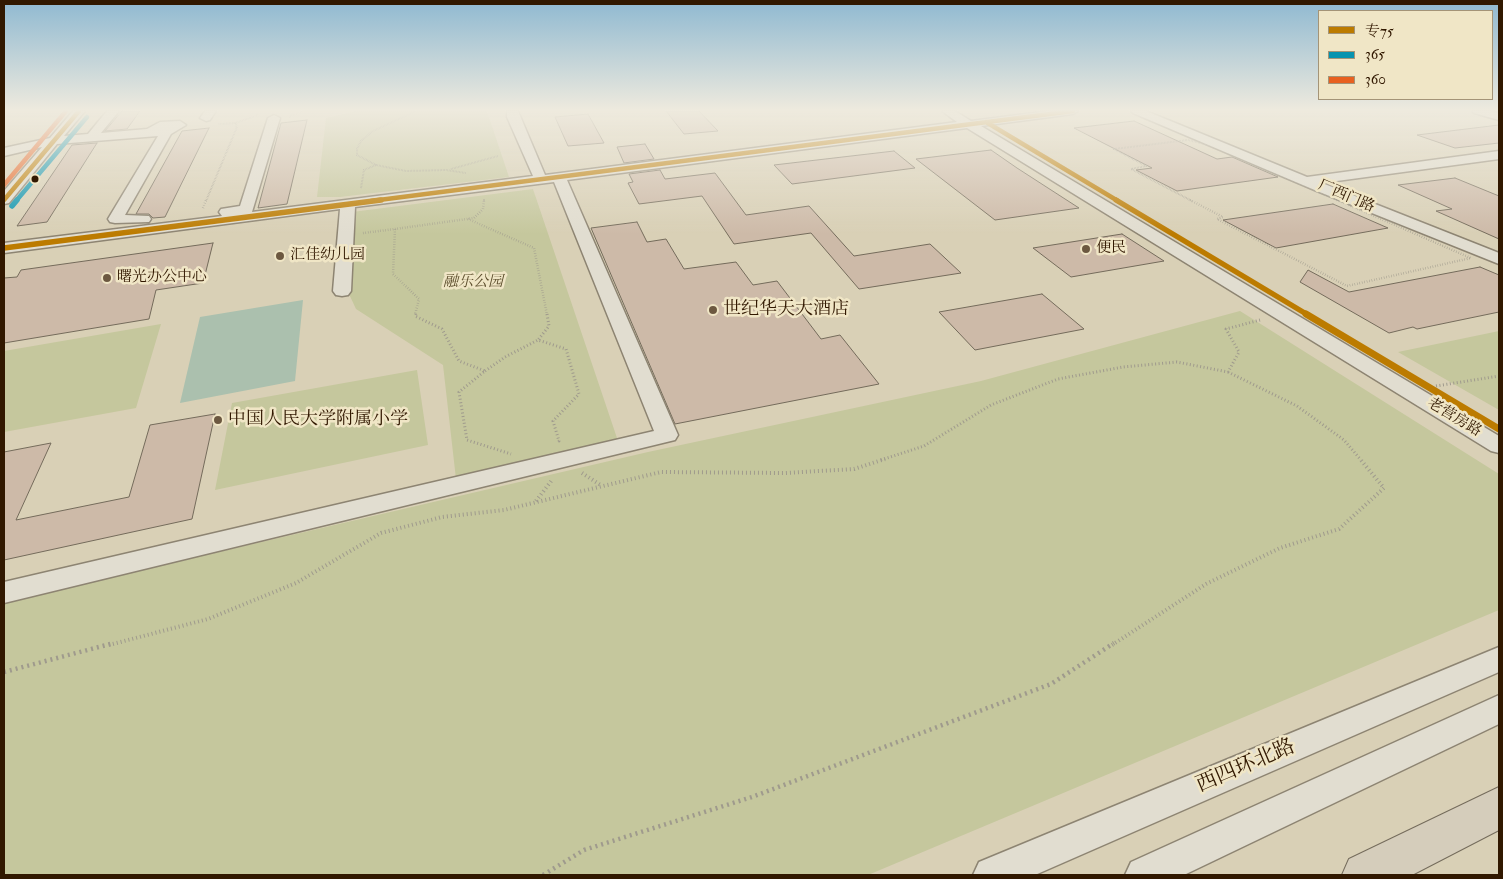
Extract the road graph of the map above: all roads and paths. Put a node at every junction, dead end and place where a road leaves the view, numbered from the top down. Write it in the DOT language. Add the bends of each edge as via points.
graph roads {
  1 [pos="30,152"];
  2 [pos="44,152"];
  3 [pos="155,152"];
  4 [pos="226,152"];
  5 [pos="260,152"];
  6 [pos="357,152"];
  7 [pos="534,152"];
  8 [pos="741,152"];
  9 [pos="1027,152"];
  10 [pos="1030,152"];
  11 [pos="1120,152"];
  12 [pos="1227,152"];
  13 [pos="1237,152"];
  14 [pos="1499,155"];
  15 [pos="498,156"];
  16 [pos="376,165"];
  17 [pos="446,170"];
  18 [pos="471,174"];
  19 [pos="550,179"];
  20 [pos="4,181"];
  21 [pos="1307,181"];
  22 [pos="488,187"];
  23 [pos="4,200"];
  24 [pos="353,204"];
  25 [pos="200,215"];
  26 [pos="468,220"];
  27 [pos="167,223"];
  28 [pos="395,229"];
  29 [pos="4,248"];
  30 [pos="1499,259"];
  31 [pos="342,292"];
  32 [pos="1264,319"];
  33 [pos="538,340"];
  34 [pos="485,371"];
  35 [pos="1228,372"];
  36 [pos="1499,376"];
  37 [pos="1429,387"];
  38 [pos="1499,429"];
  39 [pos="550,444"];
  40 [pos="1499,446"];
  41 [pos="520,470"];
  42 [pos="572,475"];
  43 [pos="554,478"];
  44 [pos="602,486"];
  45 [pos="535,502"];
  46 [pos="4,593"];
  47 [pos="1499,659"];
  48 [pos="4,672"];
  49 [pos="1499,709"];
  50 [pos="1499,808"];
  51 [pos="543,875"];
  52 [pos="992,875"];
  53 [pos="1144,875"];
  54 [pos="1365,875"];
  1 -- 20 [label="street"];
  2 -- 23 [label="street"];
  3 -- 27 [label="street" via="115,220"];
  4 -- 25 [label="path"];
  5 -- 25 [label="street" via="246,210"];
  6 -- 16 [label="path"];
  7 -- 19 [label="street"];
  8 -- 19 [label="street"];
  9 -- 40 [label="street, 老营房路"];
  10 -- 37 [label="street, 老营房路"];
  11 -- 12 [label="path" via="1146,166 1131,169 1223,217 1217,219 1347,286 1471,258"];
  13 -- 21 [label="street, 厂西门路"];
  14 -- 21 [label="street"];
  15 -- 17 [label="path"];
  16 -- 17 [label="path" via="406,171"];
  16 -- 24 [label="path" via="364,170"];
  17 -- 18 [label="path"];
  19 -- 22 [label="street"];
  19 -- 41 [label="street" via="667,435"];
  21 -- 30 [label="street, 厂西门路"];
  22 -- 24 [label="street"];
  22 -- 26 [label="path" via="483,209"];
  24 -- 27 [label="street"];
  24 -- 28 [label="path" via="354,234"];
  24 -- 31 [label="street"];
  25 -- 27 [label="street"];
  26 -- 28 [label="path"];
  26 -- 33 [label="path" via="534,248 549,326"];
  27 -- 29 [label="street"];
  28 -- 34 [label="path" via="393,274 419,299 415,316 442,329 459,361"];
  32 -- 35 [label="path" via="1226,329 1239,352"];
  33 -- 34 [label="path"];
  33 -- 39 [label="path" via="566,349 579,394 553,421 559,441"];
  34 -- 41 [label="path" via="459,392 466,440 516,455"];
  35 -- 44 [label="path" via="1176,362 1123,367 1058,379 991,405 924,446 854,469 785,473 661,472"];
  35 -- 51 [label="path" via="1297,406 1344,440 1384,488 1339,529 1280,548 1206,584 1051,684 752,797 584,850"];
  36 -- 37 [label="path"];
  37 -- 38 [label="street, 老营房路"];
  41 -- 46 [label="street"];
  42 -- 44 [label="path" via="582,473"];
  43 -- 45 [label="path"];
  44 -- 45 [label="path"];
  45 -- 48 [label="path" via="504,510 442,518 381,533 296,583 208,618"];
  47 -- 52 [label="street, 西四环北路"];
  49 -- 53 [label="street"];
  50 -- 54 [label="highway"];
}
